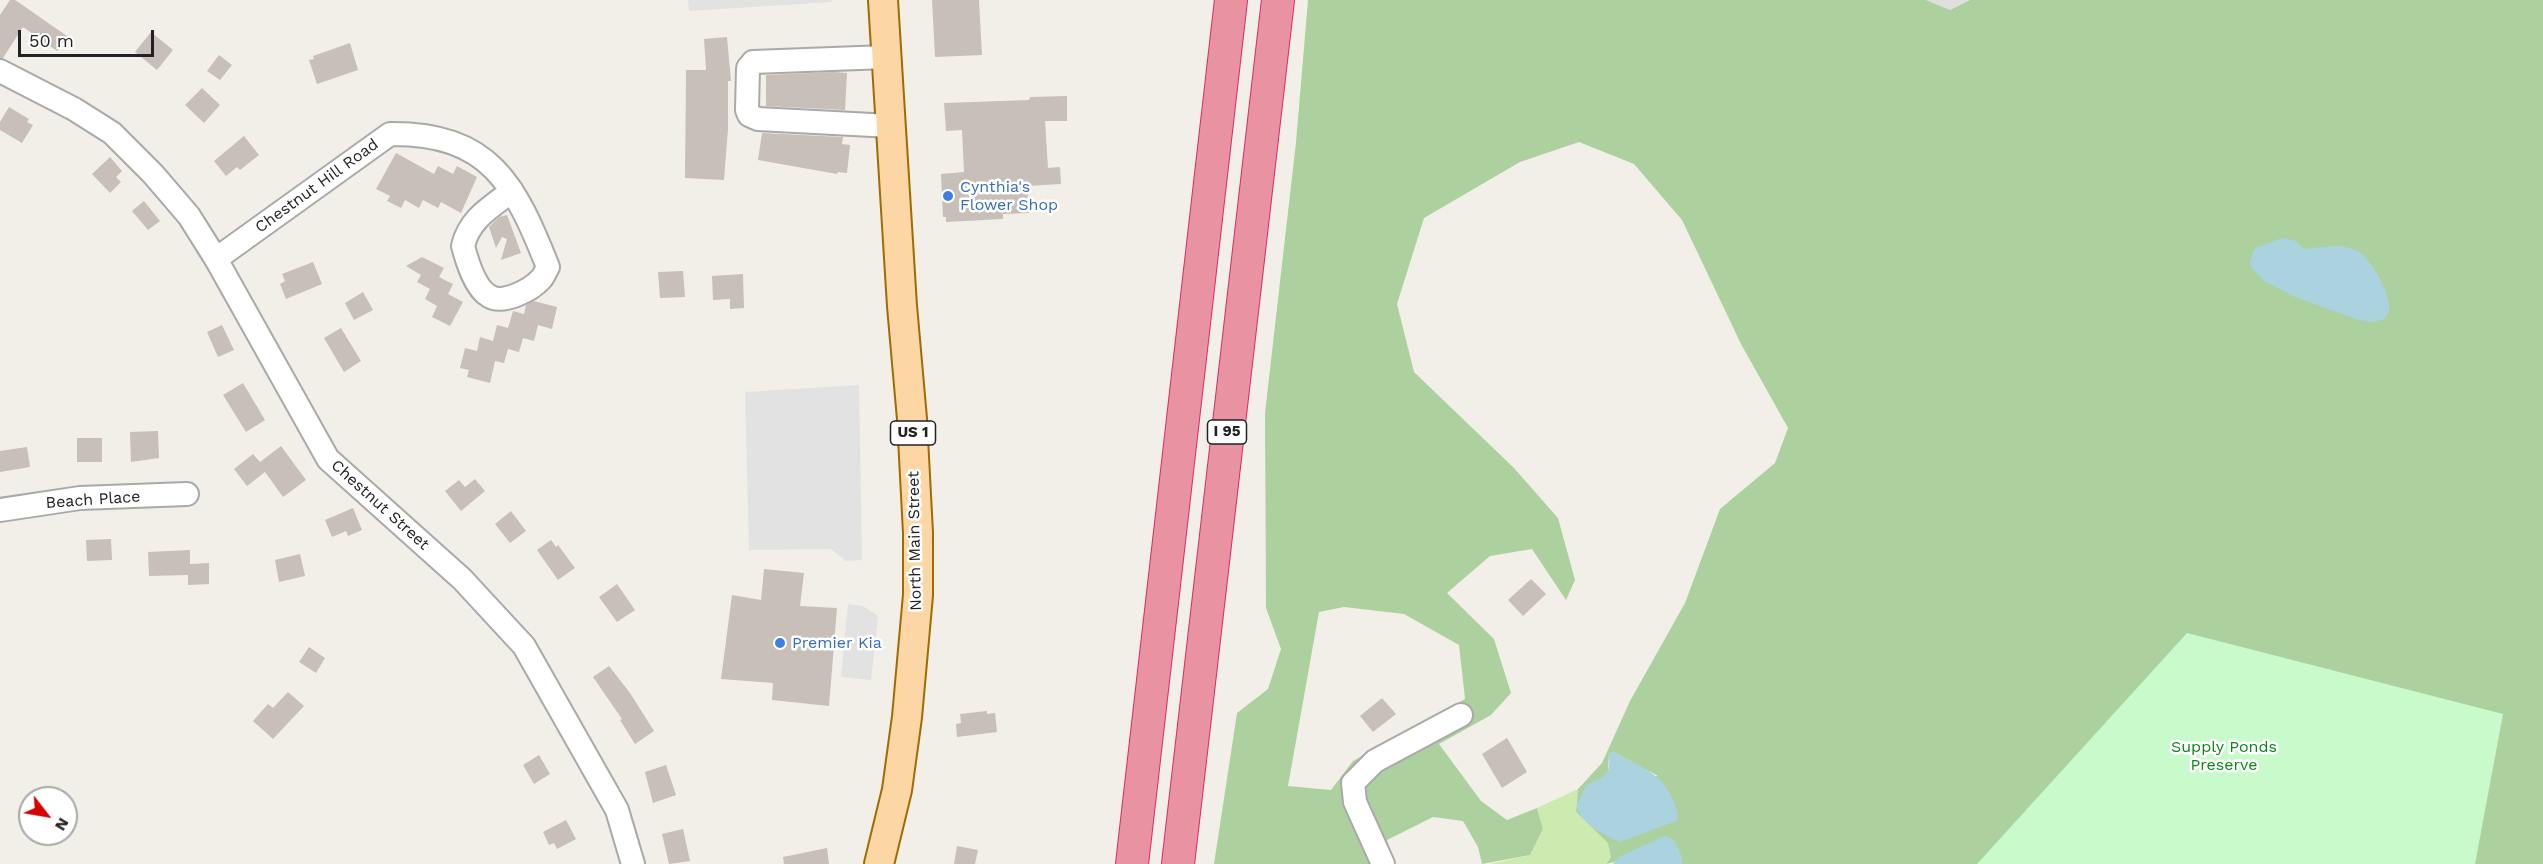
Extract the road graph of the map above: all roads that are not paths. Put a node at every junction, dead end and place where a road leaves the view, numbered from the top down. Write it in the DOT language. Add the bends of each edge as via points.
graph roads {
  1 [pos="884,0"];
  2 [pos="1231,0"];
  3 [pos="1278,0"];
  4 [pos="886,57"];
  5 [pos="0,71"];
  6 [pos="891,126"];
  7 [pos="512,191"];
  8 [pos="216,259"];
  9 [pos="187,494"];
  10 [pos="0,510"];
  11 [pos="1461,715"];
  12 [pos="633,864"];
  13 [pos="879,864"];
  14 [pos="1132,864"];
  15 [pos="1178,864"];
  16 [pos="1383,864"];
  1 -- 4 [label="main road, North Main Street / US 1"];
  2 -- 14 [label="highway, I 95"];
  3 -- 15 [label="highway, I 95"];
  4 -- 6 [label="main road, North Main Street / US 1"];
  4 -- 6 [label="street" via="753,62 748,68 747,110 758,119"];
  5 -- 8 [label="street, Chestnut Street" via="111,133 189,216"];
  6 -- 13 [label="main road, North Main Street / US 1" via="912,419 918,595 897,790"];
  7 -- 7 [label="street, Chestnut Hill Road" via="526,213 548,267 541,279 524,291 500,299 489,296 479,285 463,246 471,224"];
  7 -- 8 [label="street, Chestnut Hill Road" via="486,159 453,143 422,133 390,134"];
  8 -- 12 [label="street, Chestnut Street" via="328,459 462,579 524,646 617,810"];
  9 -- 10 [label="street, Beach Place" via="80,498"];
  11 -- 16 [label="street" via="1375,761 1353,783 1354,802"];
}
